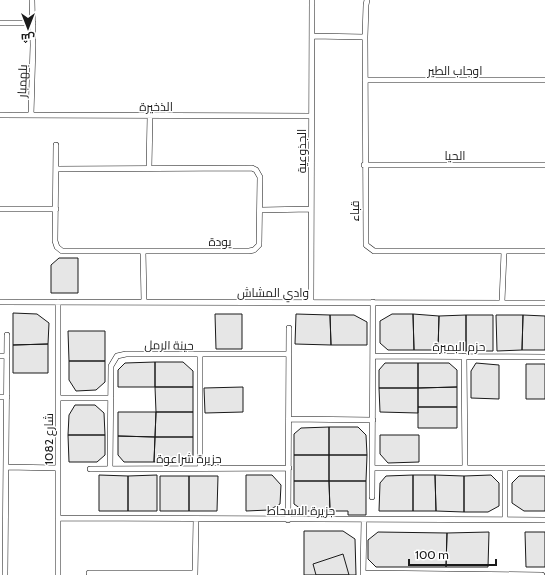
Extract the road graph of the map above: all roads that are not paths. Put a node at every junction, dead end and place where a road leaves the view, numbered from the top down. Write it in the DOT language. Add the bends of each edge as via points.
graph roads {
  1 [pos="32,0"];
  2 [pos="312,0"];
  3 [pos="368,0"];
  4 [pos="0,23"];
  5 [pos="33,23"];
  6 [pos="312,36"];
  7 [pos="365,37"];
  8 [pos="364,80"];
  9 [pos="545,80"];
  10 [pos="0,115"];
  11 [pos="31,115"];
  12 [pos="150,116"];
  13 [pos="311,116"];
  14 [pos="56,145"];
  15 [pos="364,165"];
  16 [pos="545,165"];
  17 [pos="149,168"];
  18 [pos="56,169"];
  19 [pos="0,209"];
  20 [pos="56,209"];
  21 [pos="311,209"];
  22 [pos="261,210"];
  23 [pos="143,251"];
  24 [pos="545,251"];
  25 [pos="504,252"];
  26 [pos="144,301"];
  27 [pos="0,302"];
  28 [pos="58,302"];
  29 [pos="311,302"];
  30 [pos="373,302"];
  31 [pos="502,302"];
  32 [pos="545,303"];
  33 [pos="289,328"];
  34 [pos="7,335"];
  35 [pos="289,354"];
  36 [pos="200,355"];
  37 [pos="0,356"];
  38 [pos="7,356"];
  39 [pos="373,356"];
  40 [pos="464,356"];
  41 [pos="545,356"];
  42 [pos="0,397"];
  43 [pos="7,397"];
  44 [pos="58,398"];
  45 [pos="110,398"];
  46 [pos="289,419"];
  47 [pos="373,420"];
  48 [pos="6,467"];
  49 [pos="58,468"];
  50 [pos="200,468"];
  51 [pos="289,468"];
  52 [pos="373,468"];
  53 [pos="465,468"];
  54 [pos="506,468"];
  55 [pos="545,468"];
  56 [pos="90,469"];
  57 [pos="110,469"];
  58 [pos="372,497"];
  59 [pos="58,518"];
  60 [pos="3,519"];
  61 [pos="196,519"];
  62 [pos="504,519"];
  63 [pos="288,520"];
  64 [pos="364,520"];
  65 [pos="545,520"];
  66 [pos="3,552"];
  67 [pos="89,572"];
  68 [pos="112,574"];
  69 [pos="195,574"];
  70 [pos="363,574"];
  71 [pos="5,575"];
  72 [pos="58,575"];
  73 [pos="520,575"];
  74 [pos="542,575"];
  1 -- 5 [label="street, بلهمبار"];
  2 -- 6 [label="street, الجذوعية"];
  3 -- 7 [label="street, قباء"];
  4 -- 5 [label="street"];
  5 -- 11 [label="street, بلهمبار"];
  6 -- 7 [label="street"];
  6 -- 13 [label="street, الجذوعية"];
  7 -- 8 [label="street, قباء"];
  8 -- 9 [label="street, اوجاب الطير"];
  8 -- 15 [label="street, قباء"];
  10 -- 11 [label="street, الذخيرة"];
  11 -- 12 [label="street, الذخيرة"];
  12 -- 13 [label="street, الذخيرة"];
  12 -- 17 [label="street"];
  13 -- 21 [label="street, الجذوعية"];
  14 -- 18 [label="street, يودة"];
  15 -- 16 [label="street, الحيا"];
  15 -- 25 [label="street, قباء" via="364,240 371,250"];
  17 -- 18 [label="street, يودة"];
  17 -- 22 [label="street, يودة" via="252,168 260,177"];
  18 -- 20 [label="street, يودة"];
  19 -- 20 [label="street"];
  20 -- 23 [label="street, يودة" via="56,244 62,251"];
  21 -- 22 [label="street"];
  21 -- 29 [label="street, الجذوعية"];
  22 -- 23 [label="street, يودة" via="259,246 254,250"];
  23 -- 26 [label="street"];
  24 -- 25 [label="street, قباء"];
  25 -- 31 [label="street"];
  26 -- 28 [label="street, وادي المشاش"];
  26 -- 29 [label="street, وادي المشاش"];
  27 -- 28 [label="street, وادي المشاش"];
  28 -- 44 [label="street, شارع 1082"];
  29 -- 30 [label="street, وادي المشاش"];
  30 -- 31 [label="street, وادي المشاش"];
  30 -- 39 [label="street"];
  31 -- 32 [label="street, وادي المشاش"];
  33 -- 35 [label="street"];
  34 -- 38 [label="street"];
  35 -- 36 [label="street"];
  35 -- 46 [label="street"];
  36 -- 45 [label="street, حينة الرمل" via="118,355 111,366"];
  36 -- 50 [label="street, حينة الرمل"];
  37 -- 38 [label="street"];
  38 -- 43 [label="street"];
  39 -- 40 [label="street, حزم البمبرة"];
  39 -- 47 [label="street"];
  40 -- 41 [label="street, حزم البمبرة"];
  40 -- 53 [label="street"];
  42 -- 43 [label="street"];
  43 -- 48 [label="street"];
  44 -- 45 [label="street"];
  44 -- 49 [label="street, شارع 1082"];
  45 -- 57 [label="street, حينة الرمل"];
  46 -- 47 [label="street"];
  46 -- 51 [label="street"];
  47 -- 52 [label="street"];
  48 -- 49 [label="street"];
  48 -- 60 [label="street"];
  49 -- 59 [label="street, شارع 1082"];
  50 -- 51 [label="street, جزيرة شراعوة"];
  50 -- 57 [label="street, جزيرة شراعوة"];
  51 -- 63 [label="street"];
  52 -- 53 [label="street"];
  52 -- 58 [label="street"];
  53 -- 54 [label="street"];
  54 -- 55 [label="street"];
  54 -- 62 [label="street"];
  56 -- 57 [label="street, جزيرة شراعوة"];
  59 -- 61 [label="street, جزيرة الاسحاط"];
  59 -- 72 [label="street, شارع 1082"];
  60 -- 66 [label="street"];
  61 -- 63 [label="street, جزيرة الاسحاط"];
  61 -- 69 [label="street"];
  62 -- 64 [label="street, جزيرة الاسحاط"];
  62 -- 65 [label="street, جزيرة الاسحاط"];
  63 -- 64 [label="street, جزيرة الاسحاط"];
  64 -- 70 [label="street"];
  66 -- 71 [label="street"];
  67 -- 68 [label="street"];
  68 -- 69 [label="street"];
  70 -- 73 [label="street"];
  73 -- 74 [label="street"];
}
